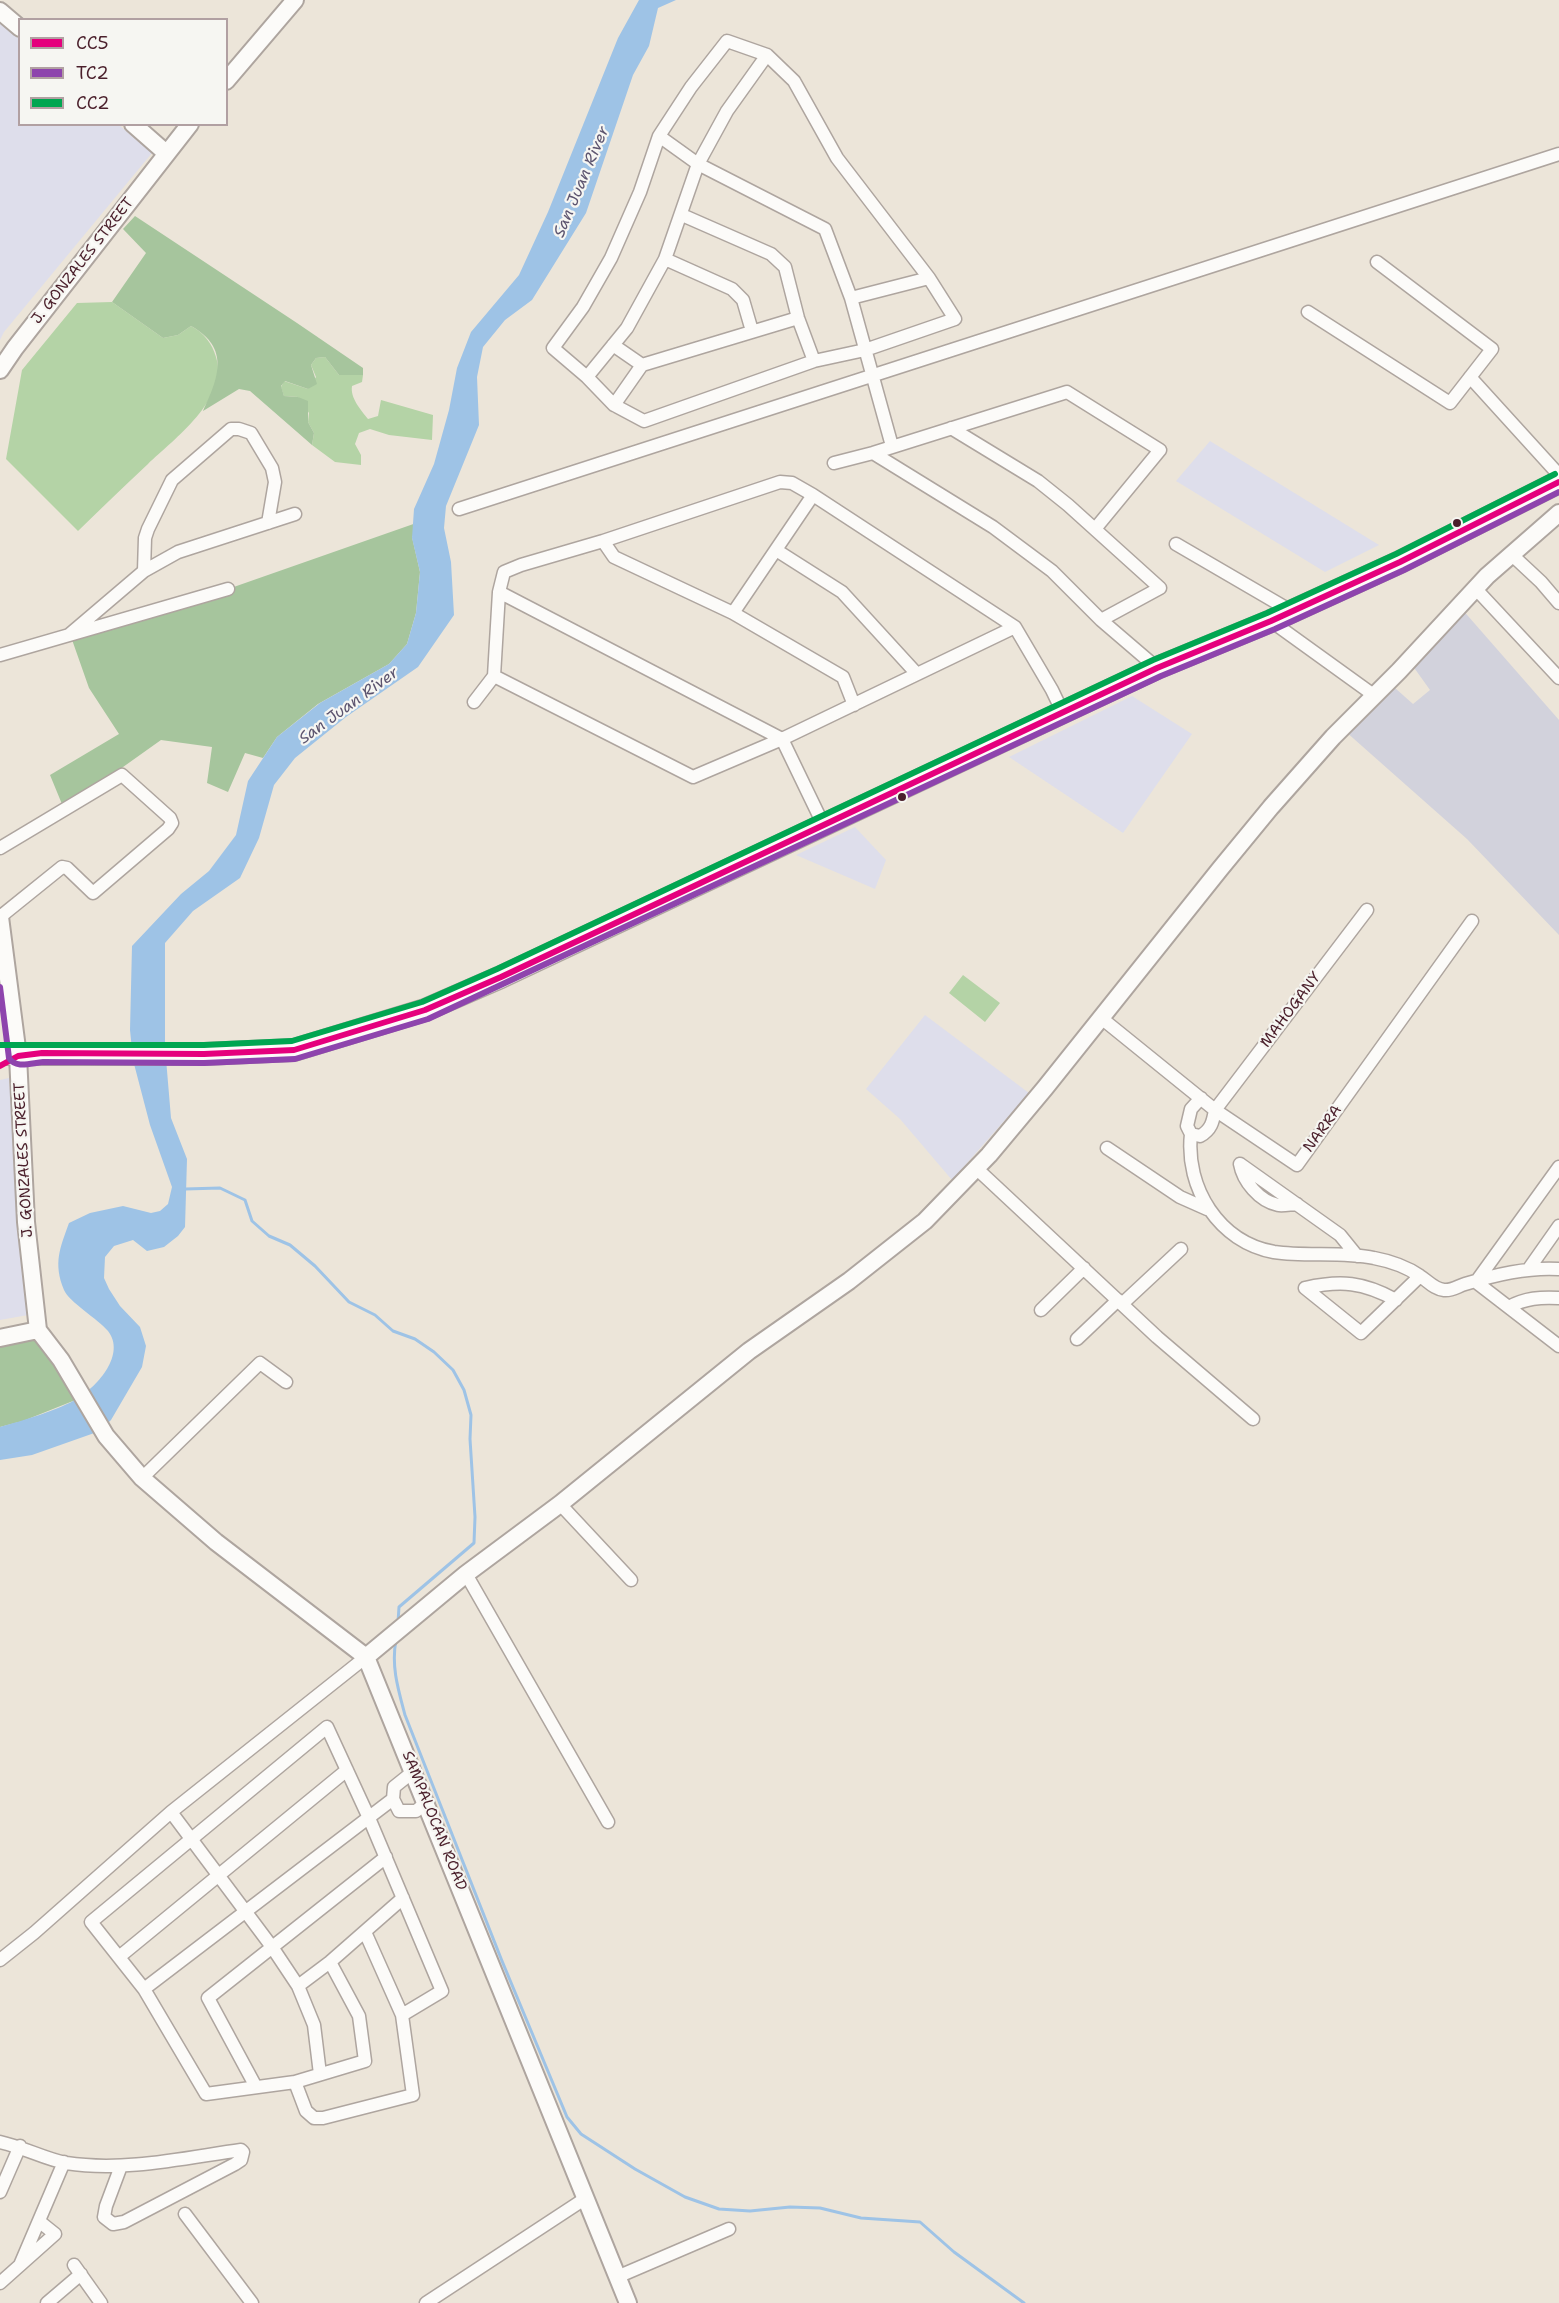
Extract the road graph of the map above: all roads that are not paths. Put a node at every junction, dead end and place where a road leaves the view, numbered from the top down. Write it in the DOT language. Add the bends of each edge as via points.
graph roads {
  1 [pos="295,0"];
  2 [pos="0,11"];
  3 [pos="18,26"];
  4 [pos="767,56"];
  5 [pos="228,79"];
  6 [pos="135,126"];
  7 [pos="188,126"];
  8 [pos="660,136"];
  9 [pos="166,153"];
  10 [pos="1559,154"];
  11 [pos="698,164"];
  12 [pos="682,215"];
  13 [pos="665,259"];
  14 [pos="1377,262"];
  15 [pos="929,278"];
  16 [pos="851,298"];
  17 [pos="1308,312"];
  18 [pos="798,318"];
  19 [pos="752,331"];
  20 [pos="613,345"];
  21 [pos="865,350"];
  22 [pos="814,361"];
  23 [pos="642,365"];
  24 [pos="0,370"];
  25 [pos="871,375"];
  26 [pos="587,377"];
  27 [pos="1470,377"];
  28 [pos="614,405"];
  29 [pos="951,428"];
  30 [pos="892,446"];
  31 [pos="873,453"];
  32 [pos="834,463"];
  33 [pos="1559,475"];
  34 [pos="1559,482"];
  35 [pos="813,495"];
  36 [pos="459,508"];
  37 [pos="1559,513"];
  38 [pos="295,514"];
  39 [pos="268,523"];
  40 [pos="1095,529"];
  41 [pos="603,541"];
  42 [pos="1176,544"];
  43 [pos="776,550"];
  44 [pos="1511,554"];
  45 [pos="144,571"];
  46 [pos="1475,588"];
  47 [pos="228,589"];
  48 [pos="499,592"];
  49 [pos="1559,603"];
  50 [pos="1291,611"];
  51 [pos="733,613"];
  52 [pos="1101,620"];
  53 [pos="1272,621"];
  54 [pos="1015,627"];
  55 [pos="70,634"];
  56 [pos="0,656"];
  57 [pos="1157,668"];
  58 [pos="917,674"];
  59 [pos="494,676"];
  60 [pos="1559,678"];
  61 [pos="1375,696"];
  62 [pos="474,702"];
  63 [pos="854,705"];
  64 [pos="1063,713"];
  65 [pos="782,739"];
  66 [pos="823,824"];
  67 [pos="0,848"];
  68 [pos="1367,910"];
  69 [pos="0,917"];
  70 [pos="1472,921"];
  71 [pos="1100,1017"];
  72 [pos="9,1055"];
  73 [pos="0,1066"];
  74 [pos="1201,1098"];
  75 [pos="1215,1110"];
  76 [pos="1196,1135"];
  77 [pos="1107,1148"];
  78 [pos="1559,1167"];
  79 [pos="976,1168"];
  80 [pos="1298,1204"];
  81 [pos="1207,1209"];
  82 [pos="1559,1226"];
  83 [pos="1181,1249"];
  84 [pos="1357,1256"];
  85 [pos="1084,1268"];
  86 [pos="1559,1269"];
  87 [pos="1528,1270"];
  88 [pos="1420,1276"];
  89 [pos="1476,1282"];
  90 [pos="1559,1298"];
  91 [pos="1396,1300"];
  92 [pos="1120,1302"];
  93 [pos="1509,1307"];
  94 [pos="1041,1310"];
  95 [pos="38,1329"];
  96 [pos="0,1338"];
  97 [pos="1077,1338"];
  98 [pos="1559,1346"];
  99 [pos="286,1382"];
  100 [pos="1253,1419"];
  101 [pos="142,1478"];
  102 [pos="560,1504"];
  103 [pos="466,1574"];
  104 [pos="631,1580"];
  105 [pos="366,1657"];
  106 [pos="347,1770"];
  107 [pos="414,1771"];
  108 [pos="393,1799"];
  109 [pos="426,1802"];
  110 [pos="171,1812"];
  111 [pos="369,1818"];
  112 [pos="608,1822"];
  113 [pos="191,1839"];
  114 [pos="386,1857"];
  115 [pos="218,1876"];
  116 [pos="403,1898"];
  117 [pos="245,1912"];
  118 [pos="365,1932"];
  119 [pos="272,1947"];
  120 [pos="119,1957"];
  121 [pos="0,1960"];
  122 [pos="330,1962"];
  123 [pos="298,1986"];
  124 [pos="144,1989"];
  125 [pos="402,2015"];
  126 [pos="320,2074"];
  127 [pos="295,2082"];
  128 [pos="256,2087"];
  129 [pos="0,2142"];
  130 [pos="20,2146"];
  131 [pos="64,2162"];
  132 [pos="121,2166"];
  133 [pos="0,2192"];
  134 [pos="586,2198"];
  135 [pos="185,2214"];
  136 [pos="40,2222"];
  137 [pos="729,2229"];
  138 [pos="20,2265"];
  139 [pos="617,2277"];
  140 [pos="0,2282"];
  141 [pos="47,2303"];
  142 [pos="101,2303"];
  143 [pos="252,2303"];
  144 [pos="426,2303"];
  145 [pos="628,2303"];
  1 -- 5 [label="main road"];
  2 -- 3 [label="main road"];
  4 -- 8 [label="street" via="727,41"];
  4 -- 11 [label="street" via="727,111"];
  4 -- 15 [label="street" via="794,81 837,158"];
  6 -- 9 [label="main road"];
  7 -- 9 [label="main road, J. GONZALES STREET"];
  8 -- 11 [label="street"];
  8 -- 26 [label="street" via="611,258 583,307 553,348"];
  9 -- 24 [label="main road, J. GONZALES STREET"];
  10 -- 25 [label="street"];
  11 -- 12 [label="street"];
  11 -- 16 [label="street" via="825,229"];
  12 -- 13 [label="street"];
  12 -- 18 [label="street" via="778,260 785,267"];
  13 -- 19 [label="street" via="732,289 742,300"];
  13 -- 20 [label="street" via="627,328"];
  14 -- 27 [label="street" via="1491,349"];
  15 -- 16 [label="street"];
  15 -- 21 [label="street" via="955,319"];
  16 -- 21 [label="street"];
  17 -- 27 [label="street" via="1450,403"];
  18 -- 19 [label="street"];
  18 -- 22 [label="street"];
  19 -- 23 [label="street"];
  20 -- 23 [label="street"];
  20 -- 26 [label="street"];
  21 -- 22 [label="street"];
  21 -- 25 [label="street"];
  22 -- 28 [label="street" via="644,421"];
  23 -- 28 [label="street"];
  25 -- 30 [label="street"];
  25 -- 36 [label="street"];
  26 -- 28 [label="street"];
  27 -- 33 [label="street"];
  29 -- 30 [label="street"];
  29 -- 40 [label="street" via="1038,481"];
  29 -- 40 [label="street" via="1067,392 1160,450"];
  30 -- 31 [label="street"];
  31 -- 32 [label="street"];
  31 -- 52 [label="street" via="993,527 1052,571"];
  34 -- 50 [label="highway" via="1400,562"];
  35 -- 41 [label="street" via="792,483 780,482"];
  35 -- 43 [label="street"];
  35 -- 54 [label="street"];
  37 -- 44 [label="main road"];
  38 -- 39 [label="street"];
  39 -- 45 [label="street" via="178,552"];
  39 -- 45 [label="street" via="275,482 272,468 251,434 231,429 172,480 145,538"];
  40 -- 52 [label="street" via="1160,588"];
  41 -- 48 [label="street" via="504,572"];
  41 -- 51 [label="street" via="614,557"];
  42 -- 50 [label="street"];
  43 -- 51 [label="street"];
  43 -- 58 [label="street" via="842,592"];
  44 -- 46 [label="main road"];
  44 -- 49 [label="street"];
  45 -- 55 [label="street"];
  46 -- 60 [label="street"];
  46 -- 61 [label="main road"];
  47 -- 55 [label="street"];
  48 -- 59 [label="street"];
  48 -- 65 [label="street"];
  50 -- 53 [label="highway"];
  51 -- 63 [label="street" via="843,677"];
  52 -- 57 [label="street"];
  53 -- 57 [label="highway"];
  53 -- 61 [label="street"];
  54 -- 58 [label="street"];
  54 -- 64 [label="street"];
  55 -- 56 [label="street"];
  57 -- 64 [label="highway"];
  58 -- 63 [label="street"];
  59 -- 62 [label="street"];
  59 -- 65 [label="street" via="693,777"];
  61 -- 71 [label="main road" via="1271,807"];
  63 -- 65 [label="street"];
  64 -- 66 [label="highway"];
  65 -- 66 [label="street"];
  66 -- 72 [label="highway" via="425,1010 294,1050"];
  67 -- 69 [label="street" via="122,775 172,823 93,893 62,867"];
  68 -- 75 [label="street, MAHOGANY"];
  69 -- 72 [label="main road, J. GONZALES STREET"];
  70 -- 75 [label="street, NARRA" via="1297,1165"];
  71 -- 74 [label="street, NARRA"];
  71 -- 79 [label="main road"];
  72 -- 73 [label="highway"];
  72 -- 95 [label="main road, J. GONZALES STREET"];
  74 -- 75 [label="street, NARRA"];
  74 -- 76 [label="street" via="1188,1118 1187,1126"];
  75 -- 76 [label="street" via="1206,1133"];
  76 -- 81 [label="street" via="1190,1146 1192,1166"];
  77 -- 81 [label="street" via="1180,1197"];
  78 -- 89 [label="street"];
  79 -- 85 [label="street"];
  79 -- 102 [label="main road" via="925,1221 849,1281 749,1351"];
  80 -- 84 [label="street" via="1340,1235"];
  81 -- 84 [label="street" via="1228,1231 1248,1244 1294,1254"];
  82 -- 87 [label="street"];
  83 -- 92 [label="street"];
  84 -- 88 [label="street" via="1402,1266"];
  85 -- 92 [label="street"];
  85 -- 94 [label="street"];
  86 -- 87 [label="street"];
  87 -- 89 [label="street"];
  88 -- 89 [label="street" via="1442,1290"];
  88 -- 91 [label="street"];
  89 -- 93 [label="street"];
  90 -- 93 [label="street" via="1521,1300"];
  91 -- 91 [label="street" via="1375,1289 1348,1283 1305,1288 1361,1333"];
  92 -- 97 [label="street"];
  92 -- 100 [label="street"];
  93 -- 98 [label="street"];
  95 -- 96 [label="main road"];
  95 -- 101 [label="main road, SAMPALOCAN ROAD" via="106,1436"];
  99 -- 101 [label="street" via="260,1363"];
  101 -- 105 [label="main road, SAMPALOCAN ROAD" via="216,1542"];
  102 -- 103 [label="main road"];
  102 -- 104 [label="street"];
  103 -- 105 [label="main road"];
  103 -- 112 [label="street"];
  105 -- 107 [label="main road, SAMPALOCAN ROAD"];
  105 -- 110 [label="street"];
  106 -- 111 [label="street"];
  106 -- 113 [label="street" via="327,1727"];
  106 -- 115 [label="street"];
  107 -- 108 [label="street" via="394,1787"];
  107 -- 109 [label="main road, SAMPALOCAN ROAD"];
  108 -- 109 [label="street" via="399,1811 416,1811"];
  108 -- 111 [label="street"];
  109 -- 134 [label="main road, SAMPALOCAN ROAD"];
  110 -- 113 [label="street"];
  110 -- 121 [label="street"];
  111 -- 114 [label="street"];
  111 -- 117 [label="street"];
  113 -- 115 [label="street"];
  113 -- 120 [label="street" via="91,1922"];
  114 -- 116 [label="street"];
  114 -- 119 [label="street"];
  115 -- 117 [label="street"];
  115 -- 120 [label="street"];
  116 -- 118 [label="street"];
  116 -- 125 [label="street" via="442,1991"];
  117 -- 119 [label="street"];
  117 -- 124 [label="street"];
  118 -- 122 [label="street"];
  118 -- 125 [label="street"];
  119 -- 123 [label="street"];
  119 -- 128 [label="street" via="208,1998"];
  120 -- 124 [label="street"];
  122 -- 123 [label="street"];
  122 -- 126 [label="street" via="359,2016 365,2061"];
  123 -- 126 [label="street" via="314,2025"];
  124 -- 128 [label="street" via="206,2094"];
  125 -- 127 [label="street" via="413,2095 314,2118 306,2111"];
  126 -- 127 [label="street"];
  127 -- 128 [label="street"];
  129 -- 130 [label="street"];
  130 -- 131 [label="street"];
  130 -- 133 [label="street"];
  131 -- 132 [label="street"];
  131 -- 136 [label="street"];
  132 -- 132 [label="street" via="104,2217 113,2224 124,2222 235,2164 243,2152"];
  134 -- 139 [label="main road, SAMPALOCAN ROAD"];
  134 -- 144 [label="street"];
  135 -- 143 [label="street"];
  136 -- 138 [label="street"];
  136 -- 138 [label="street" via="55,2234"];
  137 -- 139 [label="street"];
  138 -- 140 [label="street"];
  139 -- 145 [label="main road, SAMPALOCAN ROAD"];
  141 -- 142 [label="street" via="77,2269"];
}
